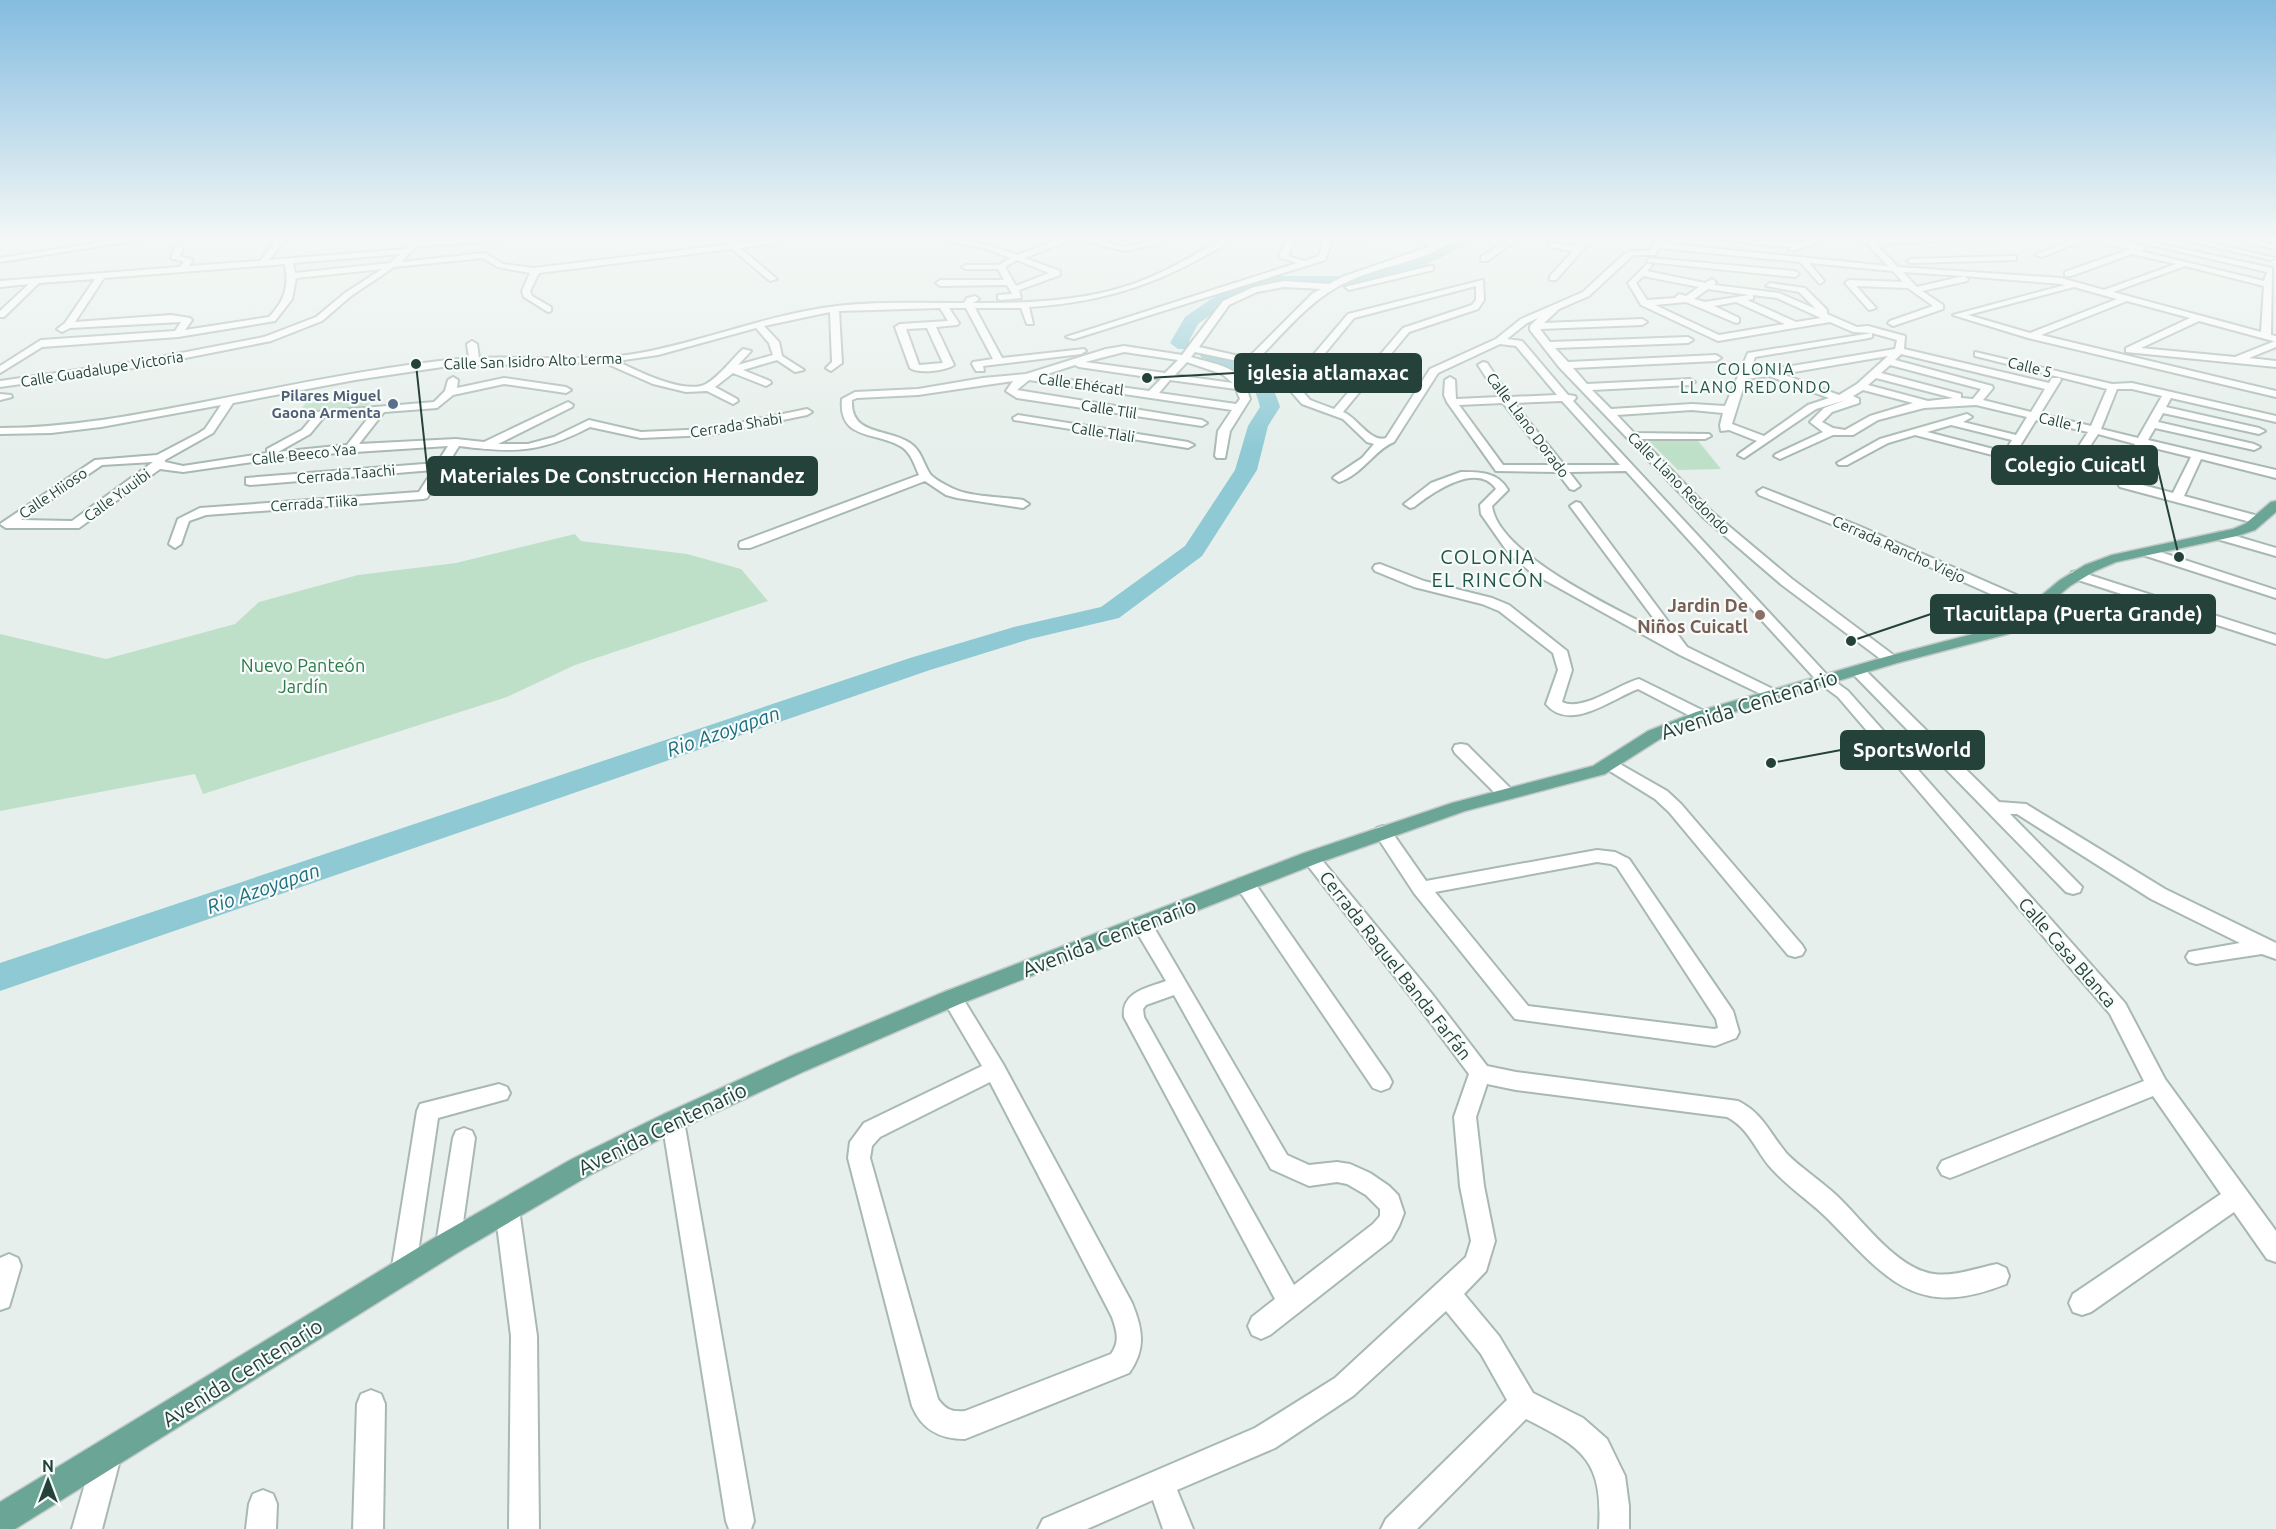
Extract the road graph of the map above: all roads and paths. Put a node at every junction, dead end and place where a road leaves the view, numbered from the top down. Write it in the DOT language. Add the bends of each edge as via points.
graph roads {
  1 [pos="79,308"];
  2 [pos="281,308"];
  3 [pos="331,308"];
  4 [pos="842,308"];
  5 [pos="945,308"];
  6 [pos="970,308"];
  7 [pos="1025,308"];
  8 [pos="1162,308"];
  9 [pos="1222,308"];
  10 [pos="1303,308"];
  11 [pos="1380,308"];
  12 [pos="1471,308"];
  13 [pos="1555,308"];
  14 [pos="1646,308"];
  15 [pos="1712,308"];
  16 [pos="1758,308"];
  17 [pos="1808,308"];
  18 [pos="1820,308"];
  19 [pos="1936,308"];
  20 [pos="1984,308"];
  21 [pos="2101,308"];
  22 [pos="2161,308"];
  23 [pos="2270,308"];
  24 [pos="834,309"];
  25 [pos="2198,318"];
  26 [pos="1831,319"];
  27 [pos="1736,320"];
  28 [pos="1030,322"];
  29 [pos="1642,322"];
  30 [pos="1893,323"];
  31 [pos="757,324"];
  32 [pos="68,325"];
  33 [pos="930,325"];
  34 [pos="1795,325"];
  35 [pos="1535,326"];
  36 [pos="1756,332"];
  37 [pos="1879,333"];
  38 [pos="178,334"];
  39 [pos="2031,336"];
  40 [pos="1071,337"];
  41 [pos="2271,337"];
  42 [pos="1688,339"];
  43 [pos="1498,341"];
  44 [pos="1832,341"];
  45 [pos="41,344"];
  46 [pos="472,344"];
  47 [pos="2276,344"];
  48 [pos="1547,345"];
  49 [pos="1791,348"];
  50 [pos="1193,349"];
  51 [pos="2129,350"];
  52 [pos="746,351"];
  53 [pos="1081,351"];
  54 [pos="1899,351"];
  55 [pos="1977,354"];
  56 [pos="778,357"];
  57 [pos="2120,357"];
  58 [pos="1185,358"];
  59 [pos="1716,358"];
  60 [pos="1749,359"];
  61 [pos="606,360"];
  62 [pos="2235,360"];
  63 [pos="999,361"];
  64 [pos="1250,361"];
  65 [pos="1887,361"];
  66 [pos="475,362"];
  67 [pos="1075,363"];
  68 [pos="2276,364"];
  69 [pos="1483,365"];
  70 [pos="1563,365"];
  71 [pos="979,367"];
  72 [pos="831,368"];
  73 [pos="0,370"];
  74 [pos="737,370"];
  75 [pos="799,370"];
  76 [pos="724,373"];
  77 [pos="1770,373"];
  78 [pos="1874,374"];
  79 [pos="2059,374"];
  80 [pos="1168,376"];
  81 [pos="1027,377"];
  82 [pos="1743,377"];
  83 [pos="453,380"];
  84 [pos="1450,381"];
  85 [pos="1690,382"];
  86 [pos="766,383"];
  87 [pos="0,384"];
  88 [pos="1293,385"];
  89 [pos="1861,386"];
  90 [pos="1242,387"];
  91 [pos="1584,387"];
  92 [pos="2052,387"];
  93 [pos="2113,387"];
  94 [pos="704,389"];
  95 [pos="566,390"];
  96 [pos="450,393"];
  97 [pos="1152,393"];
  98 [pos="2168,394"];
  99 [pos="2276,394"];
  100 [pos="1593,397"];
  101 [pos="1842,397"];
  102 [pos="1565,398"];
  103 [pos="230,400"];
  104 [pos="733,401"];
  105 [pos="1507,401"];
  106 [pos="1452,402"];
  107 [pos="1971,402"];
  108 [pos="1926,403"];
  109 [pos="568,405"];
  110 [pos="1241,408"];
  111 [pos="2159,409"];
  112 [pos="381,410"];
  113 [pos="1729,410"];
  114 [pos="807,412"];
  115 [pos="1337,412"];
  116 [pos="1608,412"];
  117 [pos="1135,413"];
  118 [pos="2035,416"];
  119 [pos="1018,417"];
  120 [pos="1967,417"];
  121 [pos="2271,418"];
  122 [pos="1952,422"];
  123 [pos="1202,423"];
  124 [pos="2152,424"];
  125 [pos="2095,430"];
  126 [pos="0,431"];
  127 [pos="1833,431"];
  128 [pos="2259,431"];
  129 [pos="1915,432"];
  130 [pos="1115,434"];
  131 [pos="1632,436"];
  132 [pos="1705,436"];
  133 [pos="2020,439"];
  134 [pos="1765,440"];
  135 [pos="2142,441"];
  136 [pos="456,442"];
  137 [pos="1381,443"];
  138 [pos="1188,445"];
  139 [pos="484,447"];
  140 [pos="2254,447"];
  141 [pos="350,448"];
  142 [pos="2198,454"];
  143 [pos="1744,455"];
  144 [pos="1221,456"];
  145 [pos="1780,456"];
  146 [pos="2008,456"];
  147 [pos="245,460"];
  148 [pos="159,461"];
  149 [pos="1843,463"];
  150 [pos="441,466"];
  151 [pos="2246,466"];
  152 [pos="1628,468"];
  153 [pos="1562,470"];
  154 [pos="520,471"];
  155 [pos="2276,474"];
  156 [pos="926,477"];
  157 [pos="1339,478"];
  158 [pos="250,481"];
  159 [pos="430,483"];
  160 [pos="1574,486"];
  161 [pos="1763,492"];
  162 [pos="2176,498"];
  163 [pos="1023,504"];
  164 [pos="1410,504"];
  165 [pos="2276,505"];
  166 [pos="1576,506"];
  167 [pos="1708,515"];
  168 [pos="1675,517"];
  169 [pos="2258,520"];
  170 [pos="4,524"];
  171 [pos="2222,536"];
  172 [pos="175,544"];
  173 [pos="745,544"];
  174 [pos="2148,552"];
  175 [pos="2276,552"];
  176 [pos="1380,568"];
  177 [pos="2077,575"];
  178 [pos="2276,594"];
  179 [pos="2034,608"];
  180 [pos="2276,640"];
  181 [pos="1685,652"];
  182 [pos="1892,660"];
  183 [pos="1857,670"];
  184 [pos="1824,680"];
  185 [pos="1772,694"];
  186 [pos="1702,716"];
  187 [pos="1461,749"];
  188 [pos="1611,764"];
  189 [pos="1506,794"];
  190 [pos="1993,808"];
  191 [pos="1383,832"];
  192 [pos="1311,858"];
  193 [pos="1245,884"];
  194 [pos="2073,887"];
  195 [pos="1421,888"];
  196 [pos="1142,924"];
  197 [pos="2270,949"];
  198 [pos="1795,950"];
  199 [pos="2196,957"];
  200 [pos="1178,985"];
  201 [pos="952,998"];
  202 [pos="995,1070"];
  203 [pos="1480,1073"];
  204 [pos="1381,1082"];
  205 [pos="2157,1085"];
  206 [pos="499,1093"];
  207 [pos="673,1121"];
  208 [pos="464,1138"];
  209 [pos="1950,1168"];
  210 [pos="2236,1197"];
  211 [pos="507,1209"];
  212 [pos="448,1244"];
  213 [pos="2276,1251"];
  214 [pos="9,1266"];
  215 [pos="403,1273"];
  216 [pos="1997,1276"];
  217 [pos="1447,1293"];
  218 [pos="0,1298"];
  219 [pos="1290,1302"];
  220 [pos="2082,1304"];
  221 [pos="1261,1326"];
  222 [pos="1523,1403"];
  223 [pos="372,1404"];
  224 [pos="107,1456"];
  225 [pos="1161,1484"];
  226 [pos="0,1520"];
  227 [pos="740,1521"];
  228 [pos="87,1529"];
  229 [pos="368,1529"];
  230 [pos="524,1529"];
  231 [pos="1053,1529"];
  232 [pos="1178,1529"];
  233 [pos="1396,1529"];
  234 [pos="1614,1529"];
  1 -- 32 [label="street"];
  2 -- 38 [label="street" via="272,319"];
  3 -- 87 [label="street, Calle Guadalupe Victoria" via="317,321 257,343"];
  4 -- 24 [label="street, Calle San Isidro Alto Lerma"];
  5 -- 33 [label="street" via="954,323"];
  6 -- 63 [label="street"];
  7 -- 28 [label="street"];
  8 -- 40 [label="street"];
  9 -- 50 [label="street"];
  10 -- 64 [label="street"];
  11 -- 88 [label="street" via="1351,316"];
  12 -- 115 [label="street" via="1406,330"];
  13 -- 35 [label="street"];
  13 -- 43 [label="street" via="1524,321"];
  14 -- 36 [label="street" via="1718,338"];
  15 -- 27 [label="street"];
  16 -- 34 [label="street"];
  17 -- 26 [label="street"];
  18 -- 26 [label="street"];
  19 -- 30 [label="street"];
  20 -- 39 [label="street" via="1958,315"];
  21 -- 39 [label="street"];
  22 -- 25 [label="street"];
  23 -- 41 [label="street"];
  24 -- 31 [label="street, Calle San Isidro Alto Lerma"];
  24 -- 72 [label="street" via="837,363"];
  25 -- 41 [label="street"];
  25 -- 51 [label="street"];
  26 -- 34 [label="street"];
  26 -- 37 [label="street" via="1856,330"];
  29 -- 35 [label="street"];
  31 -- 56 [label="street" via="774,342"];
  31 -- 61 [label="street, Calle San Isidro Alto Lerma" via="658,352"];
  32 -- 38 [label="street" via="187,320"];
  32 -- 45 [label="street"];
  33 -- 33 [label="street" via="949,365 915,368 900,327"];
  34 -- 36 [label="street"];
  34 -- 44 [label="street"];
  35 -- 48 [label="street, Calle Llano Redondo"];
  36 -- 49 [label="street"];
  37 -- 44 [label="street"];
  37 -- 54 [label="street" via="1902,338"];
  38 -- 45 [label="street"];
  39 -- 57 [label="street"];
  42 -- 48 [label="street"];
  43 -- 102 [label="street, Calle Llano Redondo" via="1519,343"];
  43 -- 137 [label="street" via="1434,371 1390,440"];
  44 -- 49 [label="street"];
  45 -- 73 [label="street"];
  46 -- 66 [label="street"];
  47 -- 62 [label="street"];
  48 -- 70 [label="street, Calle Llano Redondo"];
  49 -- 60 [label="street"];
  50 -- 58 [label="street"];
  50 -- 64 [label="street"];
  51 -- 57 [label="street"];
  51 -- 62 [label="street"];
  52 -- 76 [label="street"];
  53 -- 63 [label="street"];
  54 -- 65 [label="street"];
  54 -- 77 [label="street"];
  54 -- 92 [label="street"];
  55 -- 79 [label="street, Calle 5"];
  56 -- 74 [label="street"];
  56 -- 75 [label="street"];
  57 -- 99 [label="street"];
  58 -- 67 [label="street" via="1116,349"];
  58 -- 80 [label="street"];
  58 -- 90 [label="street" via="1226,372"];
  59 -- 70 [label="street"];
  60 -- 77 [label="street"];
  60 -- 82 [label="street"];
  61 -- 66 [label="street, Calle San Isidro Alto Lerma"];
  61 -- 94 [label="street" via="631,373 690,391"];
  62 -- 68 [label="street"];
  63 -- 71 [label="street"];
  64 -- 88 [label="street" via="1269,368"];
  65 -- 78 [label="street"];
  65 -- 107 [label="street" via="1989,388"];
  66 -- 103 [label="street, Calle San Isidro Alto Lerma" via="372,374"];
  67 -- 80 [label="street"];
  67 -- 81 [label="street"];
  69 -- 105 [label="street, Calle Llano Dorado"];
  70 -- 91 [label="street, Calle Llano Redondo"];
  74 -- 76 [label="street"];
  74 -- 86 [label="street"];
  76 -- 94 [label="street"];
  77 -- 82 [label="street"];
  77 -- 101 [label="street"];
  78 -- 89 [label="street"];
  78 -- 107 [label="street"];
  79 -- 92 [label="street, Calle 5"];
  79 -- 93 [label="street"];
  80 -- 90 [label="street"];
  80 -- 97 [label="street"];
  81 -- 97 [label="street, Calle Ehécatl"];
  81 -- 117 [label="street, Calle Tlil" via="1011,391"];
  81 -- 156 [label="street" via="847,399 845,408 850,420 865,432 905,444"];
  82 -- 113 [label="street"];
  83 -- 96 [label="street"];
  84 -- 106 [label="street"];
  85 -- 91 [label="street"];
  88 -- 115 [label="street" via="1306,402"];
  89 -- 101 [label="street"];
  89 -- 108 [label="street"];
  90 -- 110 [label="street" via="1245,399"];
  91 -- 100 [label="street, Calle Llano Redondo"];
  92 -- 118 [label="street, Calle 5"];
  93 -- 98 [label="street"];
  93 -- 125 [label="street"];
  94 -- 104 [label="street"];
  95 -- 96 [label="street" via="504,381"];
  96 -- 112 [label="street" via="437,405"];
  97 -- 110 [label="street, Calle Ehécatl"];
  98 -- 111 [label="street"];
  98 -- 121 [label="street"];
  100 -- 102 [label="street"];
  100 -- 116 [label="street, Calle Llano Redondo"];
  101 -- 127 [label="street" via="1855,401 1828,410 1815,422"];
  101 -- 134 [label="street" via="1812,407"];
  102 -- 105 [label="street"];
  102 -- 152 [label="street, Calle Llano Redondo"];
  103 -- 126 [label="street, Calle San Isidro Alto Lerma" via="98,425"];
  103 -- 148 [label="street, Calle Yuuibi" via="209,431"];
  105 -- 106 [label="street"];
  105 -- 153 [label="street, Calle Llano Dorado"];
  106 -- 153 [label="street" via="1497,467"];
  107 -- 108 [label="street, Calle 1"];
  107 -- 118 [label="street, Calle 1"];
  108 -- 127 [label="street, Calle 1" via="1871,419 1849,432"];
  109 -- 139 [label="street"];
  110 -- 144 [label="street" via="1224,431"];
  111 -- 124 [label="street"];
  111 -- 128 [label="street"];
  112 -- 141 [label="street"];
  112 -- 147 [label="street" via="321,414 298,438"];
  113 -- 116 [label="street" via="1692,406"];
  113 -- 134 [label="street" via="1725,427"];
  114 -- 139 [label="street, Cerrada Shabi" via="737,428 679,434 641,435 589,423 558,439 528,447"];
  115 -- 137 [label="street" via="1371,440"];
  116 -- 131 [label="street, Calle Llano Redondo"];
  117 -- 123 [label="street, Calle Tlil"];
  117 -- 130 [label="street"];
  118 -- 125 [label="street, Calle 1"];
  118 -- 133 [label="street, Calle 5"];
  119 -- 130 [label="street, Calle Tlali"];
  120 -- 122 [label="street"];
  121 -- 128 [label="street"];
  122 -- 129 [label="street"];
  122 -- 133 [label="street"];
  124 -- 135 [label="street"];
  124 -- 140 [label="street"];
  125 -- 135 [label="street, Calle 1"];
  125 -- 146 [label="street" via="2070,469"];
  127 -- 145 [label="street"];
  128 -- 140 [label="street"];
  129 -- 146 [label="street"];
  129 -- 149 [label="street" via="1884,441"];
  130 -- 138 [label="street, Calle Tlali"];
  131 -- 132 [label="street"];
  131 -- 167 [label="street, Calle Llano Redondo"];
  133 -- 146 [label="street, Calle 5"];
  134 -- 143 [label="street"];
  135 -- 142 [label="street, Calle 1"];
  135 -- 162 [label="street" via="2124,484"];
  136 -- 139 [label="street, Cerrada Shabi"];
  136 -- 141 [label="street, Calle Beeco Yaa"];
  136 -- 150 [label="street"];
  137 -- 157 [label="street" via="1366,460"];
  140 -- 151 [label="street"];
  141 -- 147 [label="street, Calle Beeco Yaa"];
  142 -- 151 [label="street, Calle 1"];
  142 -- 162 [label="street"];
  147 -- 148 [label="street, Calle Beeco Yaa" via="183,469 167,468"];
  148 -- 170 [label="street, Calle Hiioso" via="99,462"];
  148 -- 170 [label="street, Calle Yuuibi" via="75,525"];
  150 -- 158 [label="street, Cerrada Taachi"];
  150 -- 159 [label="street"];
  151 -- 155 [label="street, Calle 1"];
  152 -- 153 [label="street"];
  152 -- 168 [label="street, Calle Llano Redondo"];
  153 -- 160 [label="street, Calle Llano Dorado"];
  154 -- 159 [label="street"];
  156 -- 163 [label="street" via="950,492"];
  156 -- 173 [label="street"];
  159 -- 172 [label="street, Cerrada Tiika" via="423,495 204,511 184,519"];
  161 -- 179 [label="street, Cerrada Rancho Viejo"];
  162 -- 169 [label="street"];
  164 -- 181 [label="street" via="1450,477 1491,478 1502,490 1486,505 1487,514 1514,551 1562,585"];
  165 -- 169 [label="main road, Avenida Centenario"];
  166 -- 181 [label="street"];
  167 -- 168 [label="street"];
  167 -- 182 [label="street, Calle Llano Redondo" via="1787,582"];
  168 -- 184 [label="street, Calle Llano Redondo"];
  169 -- 171 [label="main road, Avenida Centenario" via="2250,527"];
  171 -- 174 [label="main road, Avenida Centenario"];
  171 -- 175 [label="street"];
  174 -- 177 [label="main road, Avenida Centenario" via="2106,562"];
  174 -- 178 [label="street"];
  176 -- 186 [label="street" via="1419,584 1504,608 1560,651 1565,669 1554,704 1562,710 1577,711 1639,684"];
  177 -- 179 [label="main road, Avenida Centenario"];
  177 -- 180 [label="street"];
  179 -- 182 [label="main road, Avenida Centenario" via="2002,631"];
  181 -- 185 [label="street"];
  182 -- 183 [label="main road, Avenida Centenario"];
  183 -- 184 [label="main road, Avenida Centenario"];
  183 -- 190 [label="street"];
  184 -- 185 [label="main road, Avenida Centenario"];
  184 -- 205 [label="street, Calle Casa Blanca" via="1843,694 2118,1009"];
  185 -- 186 [label="main road, Avenida Centenario"];
  186 -- 188 [label="main road, Avenida Centenario" via="1654,735"];
  187 -- 189 [label="street"];
  188 -- 189 [label="main road, Avenida Centenario" via="1587,774"];
  188 -- 198 [label="street" via="1675,808"];
  189 -- 191 [label="main road, Avenida Centenario"];
  190 -- 194 [label="street"];
  190 -- 197 [label="street" via="2020,808 2158,894"];
  191 -- 192 [label="main road, Avenida Centenario"];
  191 -- 195 [label="street"];
  192 -- 193 [label="main road, Avenida Centenario"];
  192 -- 203 [label="street, Cerrada Raquel Banda Farfán"];
  193 -- 196 [label="main road, Avenida Centenario"];
  193 -- 204 [label="street"];
  195 -- 195 [label="street" via="1522,1013 1715,1038 1729,1032 1726,1017 1623,863 1615,858 1597,856"];
  196 -- 200 [label="street"];
  196 -- 201 [label="main road, Avenida Centenario"];
  197 -- 199 [label="street"];
  200 -- 219 [label="street" via="1139,999 1133,1008 1134,1017"];
  200 -- 219 [label="street" via="1279,1162 1314,1176 1338,1172 1357,1175 1389,1199 1393,1211 1382,1232"];
  201 -- 202 [label="street"];
  201 -- 207 [label="main road, Avenida Centenario"];
  202 -- 202 [label="street" via="1124,1312 1131,1332 1129,1352 1120,1364 965,1425 949,1426 934,1418 927,1406 859,1147 872,1130"];
  203 -- 216 [label="street, Cerrada Raquel Banda Farfán" via="1730,1108 1745,1114 1776,1157 1828,1202 1883,1259 1912,1280 1936,1286"];
  203 -- 217 [label="street, Cerrada Raquel Banda Farfán" via="1466,1117 1472,1186 1483,1241 1477,1263"];
  205 -- 209 [label="street"];
  205 -- 210 [label="street, Calle Casa Blanca"];
  206 -- 215 [label="street" via="428,1111"];
  207 -- 211 [label="main road, Avenida Centenario"];
  207 -- 227 [label="street"];
  208 -- 212 [label="street"];
  210 -- 213 [label="street, Calle Casa Blanca"];
  210 -- 220 [label="street"];
  211 -- 212 [label="main road, Avenida Centenario"];
  211 -- 230 [label="street" via="524,1336"];
  212 -- 215 [label="main road, Avenida Centenario"];
  214 -- 218 [label="street"];
  215 -- 224 [label="main road, Avenida Centenario"];
  217 -- 222 [label="street" via="1490,1345"];
  217 -- 225 [label="street, Cerrada Raquel Banda Farfán" via="1344,1387 1265,1438"];
  219 -- 221 [label="street"];
  222 -- 233 [label="street"];
  222 -- 234 [label="street" via="1573,1428 1597,1449 1611,1476"];
  223 -- 229 [label="street"];
  224 -- 226 [label="main road, Avenida Centenario"];
  224 -- 228 [label="street"];
  225 -- 231 [label="street, Cerrada Raquel Banda Farfán"];
  225 -- 232 [label="street"];
}
